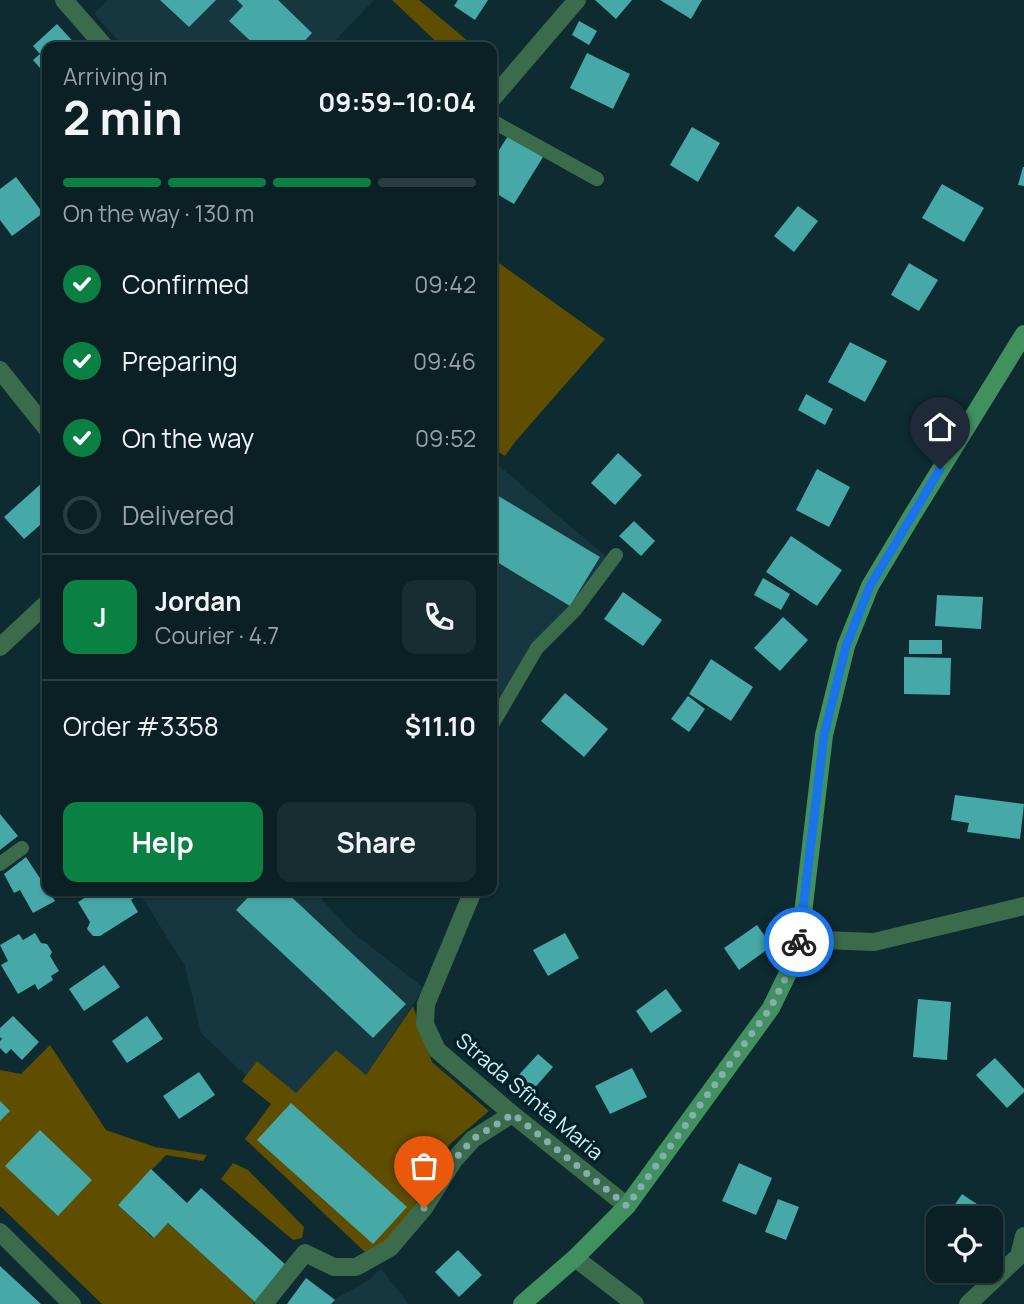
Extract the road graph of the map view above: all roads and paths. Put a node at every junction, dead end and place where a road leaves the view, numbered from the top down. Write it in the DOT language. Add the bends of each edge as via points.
graph roads {
  1 [pos="64,0"];
  2 [pos="577,0"];
  3 [pos="101,42"];
  4 [pos="497,93"];
  5 [pos="497,124"];
  6 [pos="597,179"];
  7 [pos="1024,334"];
  8 [pos="0,370"];
  9 [pos="42,423"];
  10 [pos="616,555"];
  11 [pos="42,608"];
  12 [pos="0,648"];
  13 [pos="497,716"];
  14 [pos="22,848"];
  15 [pos="0,864"];
  16 [pos="471,896"];
  17 [pos="1024,906"];
  18 [pos="800,939"];
  19 [pos="513,1114"];
  20 [pos="627,1206"];
  21 [pos="0,1232"];
  22 [pos="1024,1236"];
  23 [pos="575,1258"];
  24 [pos="72,1304"];
  25 [pos="264,1304"];
  26 [pos="522,1304"];
  27 [pos="635,1304"];
  28 [pos="968,1304"];
  1 -- 3 [label="street"];
  2 -- 4 [label="street"];
  5 -- 6 [label="lane"];
  7 -- 18 [label="street" via="870,586 846,646 824,735"];
  8 -- 9 [label="street"];
  10 -- 13 [label="lane" via="575,610 537,648"];
  11 -- 12 [label="street"];
  14 -- 15 [label="lane"];
  16 -- 19 [label="street, Strada Sfînta Maria" via="426,1004 425,1024 437,1049"];
  17 -- 18 [label="street" via="874,942"];
  18 -- 20 [label="street" via="771,1007"];
  19 -- 20 [label="street, Strada Sfînta Maria"];
  19 -- 25 [label="street" via="473,1139 390,1248 356,1267 334,1267 305,1253"];
  20 -- 23 [label="street"];
  21 -- 24 [label="street"];
  22 -- 28 [label="street" via="1018,1256"];
  23 -- 26 [label="street"];
  23 -- 27 [label="street"];
}
